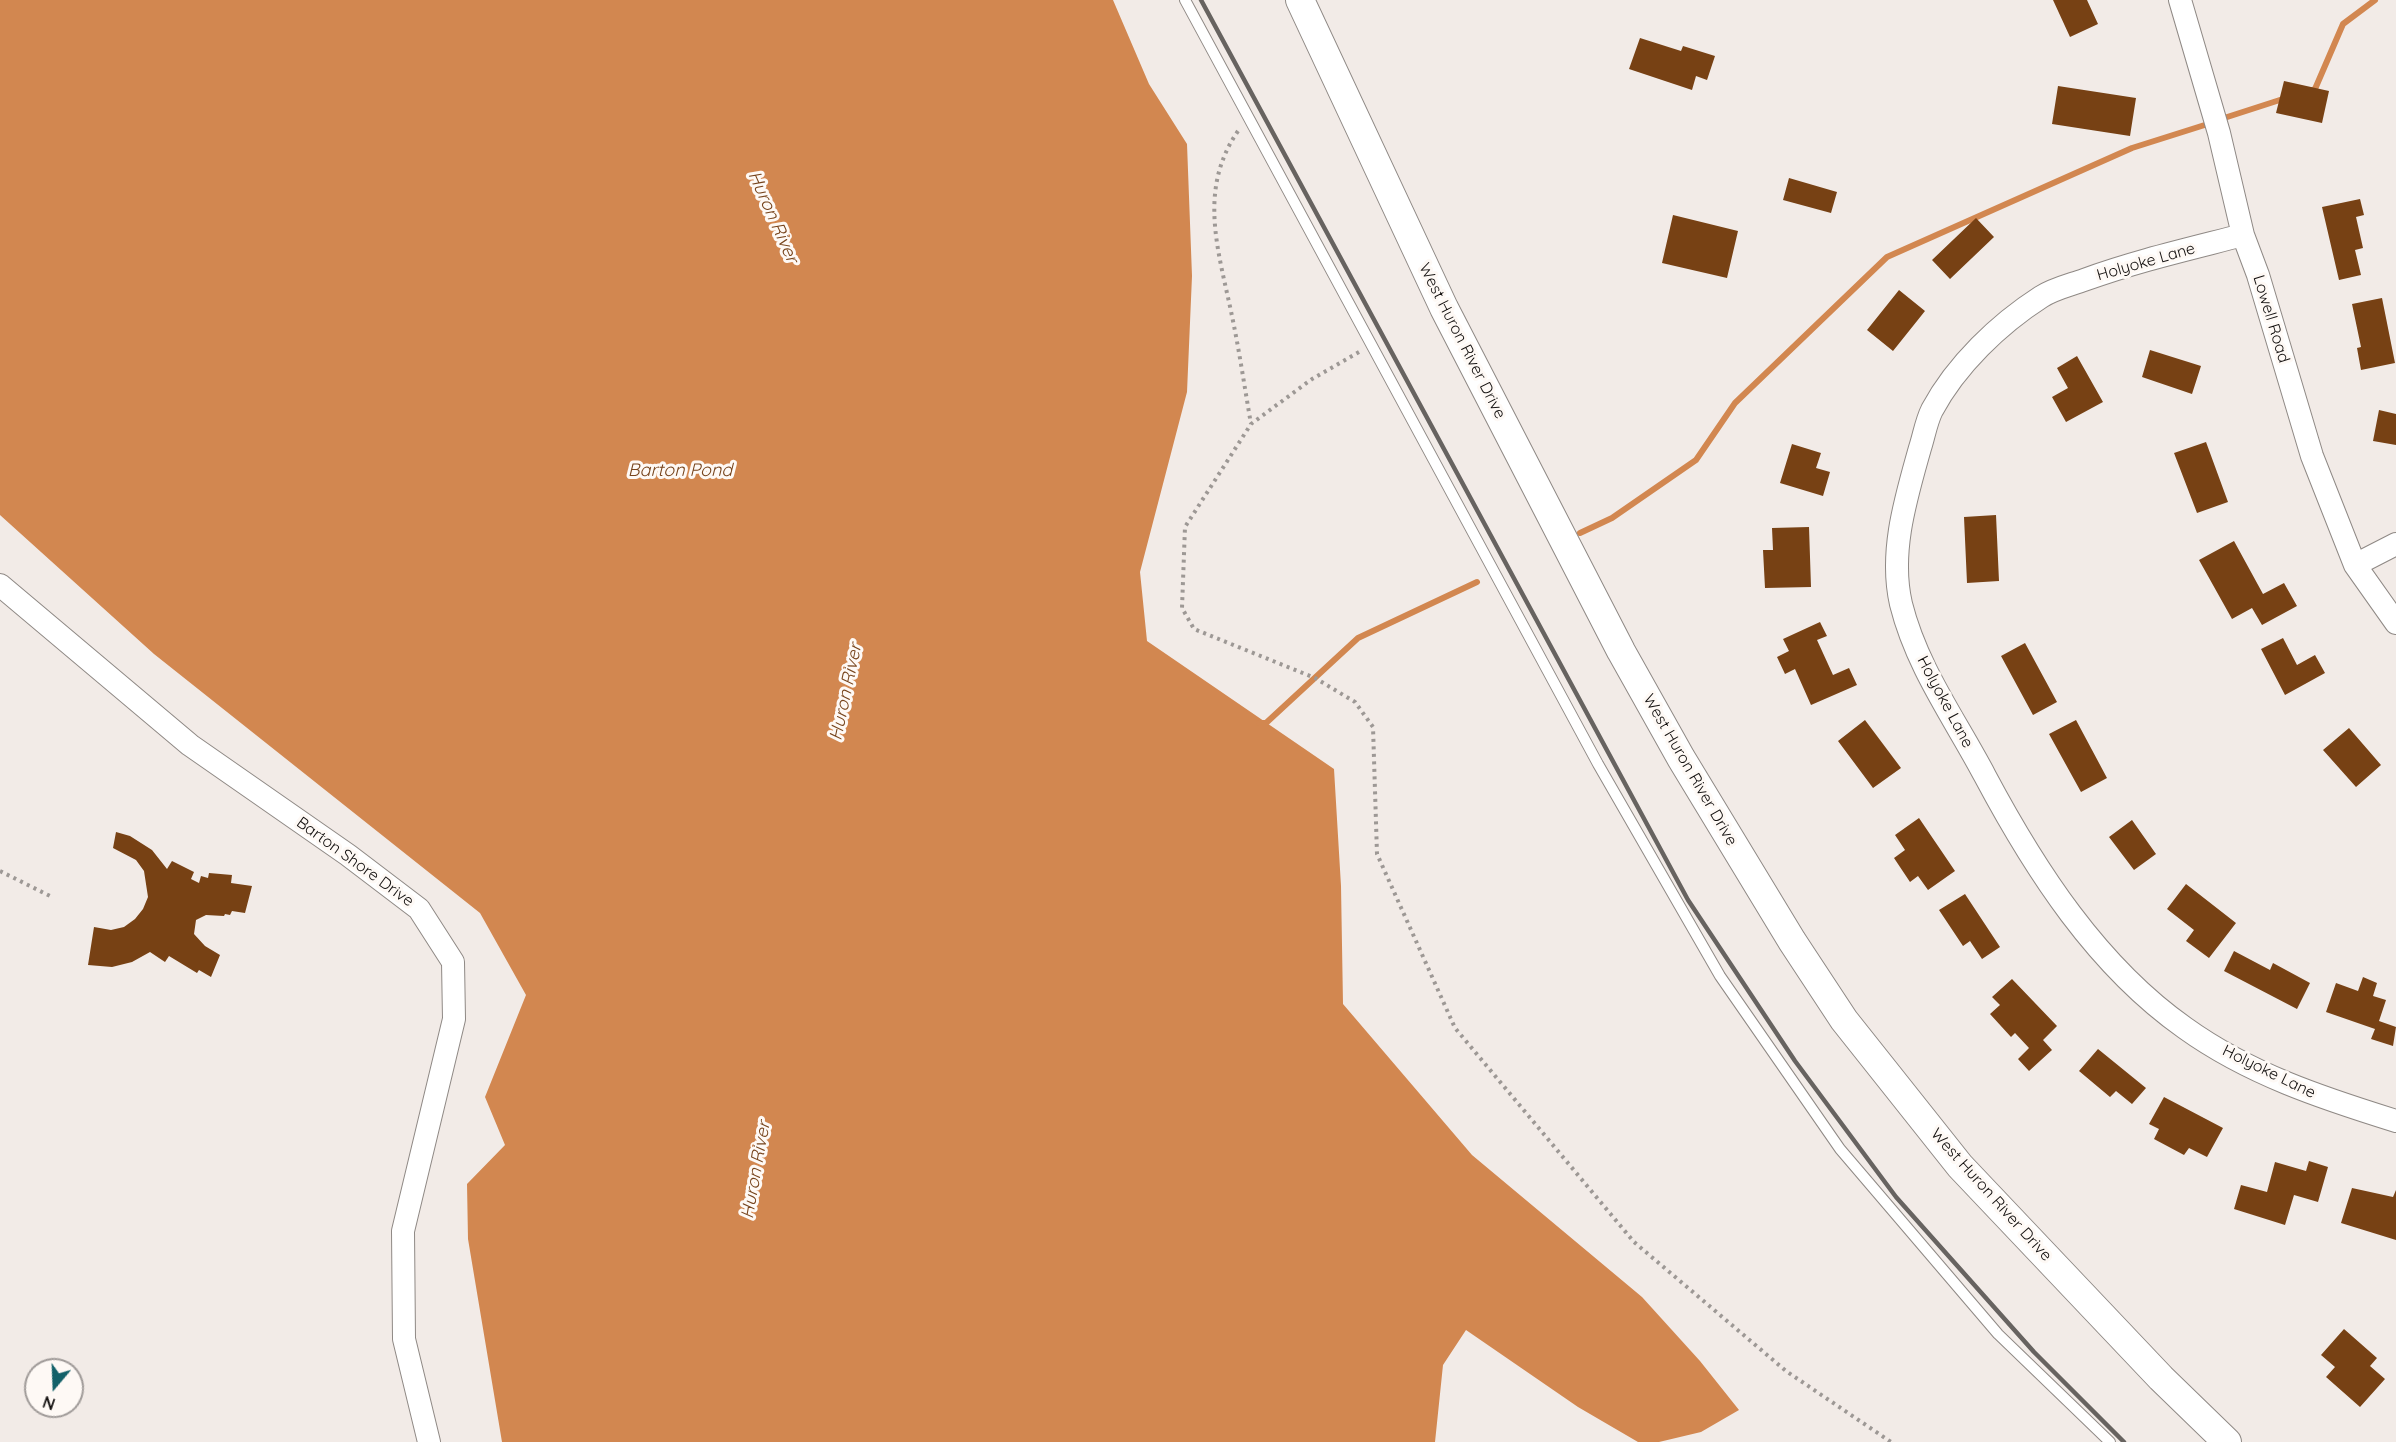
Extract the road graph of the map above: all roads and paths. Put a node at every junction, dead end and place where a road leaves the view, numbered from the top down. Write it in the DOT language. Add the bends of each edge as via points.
graph roads {
  1 [pos="1185,0"];
  2 [pos="1300,0"];
  3 [pos="2180,0"];
  4 [pos="1247,118"];
  5 [pos="2243,236"];
  6 [pos="1370,345"];
  7 [pos="1251,424"];
  8 [pos="2396,544"];
  9 [pos="2355,565"];
  10 [pos="0,585"];
  11 [pos="2396,623"];
  12 [pos="0,871"];
  13 [pos="50,896"];
  14 [pos="2396,1121"];
  15 [pos="429,1442"];
  16 [pos="1891,1442"];
  17 [pos="2110,1442"];
  18 [pos="2227,1442"];
  1 -- 4 [label="lane"];
  2 -- 18 [label="street, West Huron River Drive" via="1444,308 1621,651 1792,941 1844,1020 1960,1166"];
  3 -- 5 [label="street, Lowell Road" via="2219,133"];
  4 -- 6 [label="lane"];
  4 -- 7 [label="path" via="1227,147 1217,185 1213,230"];
  5 -- 9 [label="street, Lowell Road" via="2312,456"];
  5 -- 14 [label="street, Holyoke Lane" via="2125,265 2044,294 2004,323 1960,370 1931,412 1902,512 1898,555 1900,601 1926,674 2009,820 2072,916 2128,979 2184,1028 2241,1062 2309,1094"];
  6 -- 7 [label="path" via="1312,379"];
  6 -- 17 [label="lane" via="1598,764 1720,976 1840,1149 1998,1334"];
  7 -- 16 [label="path" via="1185,527 1182,608 1194,629 1315,678 1355,702 1373,727 1377,854 1455,1028 1634,1242 1786,1371"];
  8 -- 9 [label="street"];
  9 -- 11 [label="street, Lowell Road"];
  10 -- 15 [label="street, Barton Shore Drive" via="190,745 419,909 453,962 454,1019 403,1231 404,1339"];
  12 -- 13 [label="path"];
}
